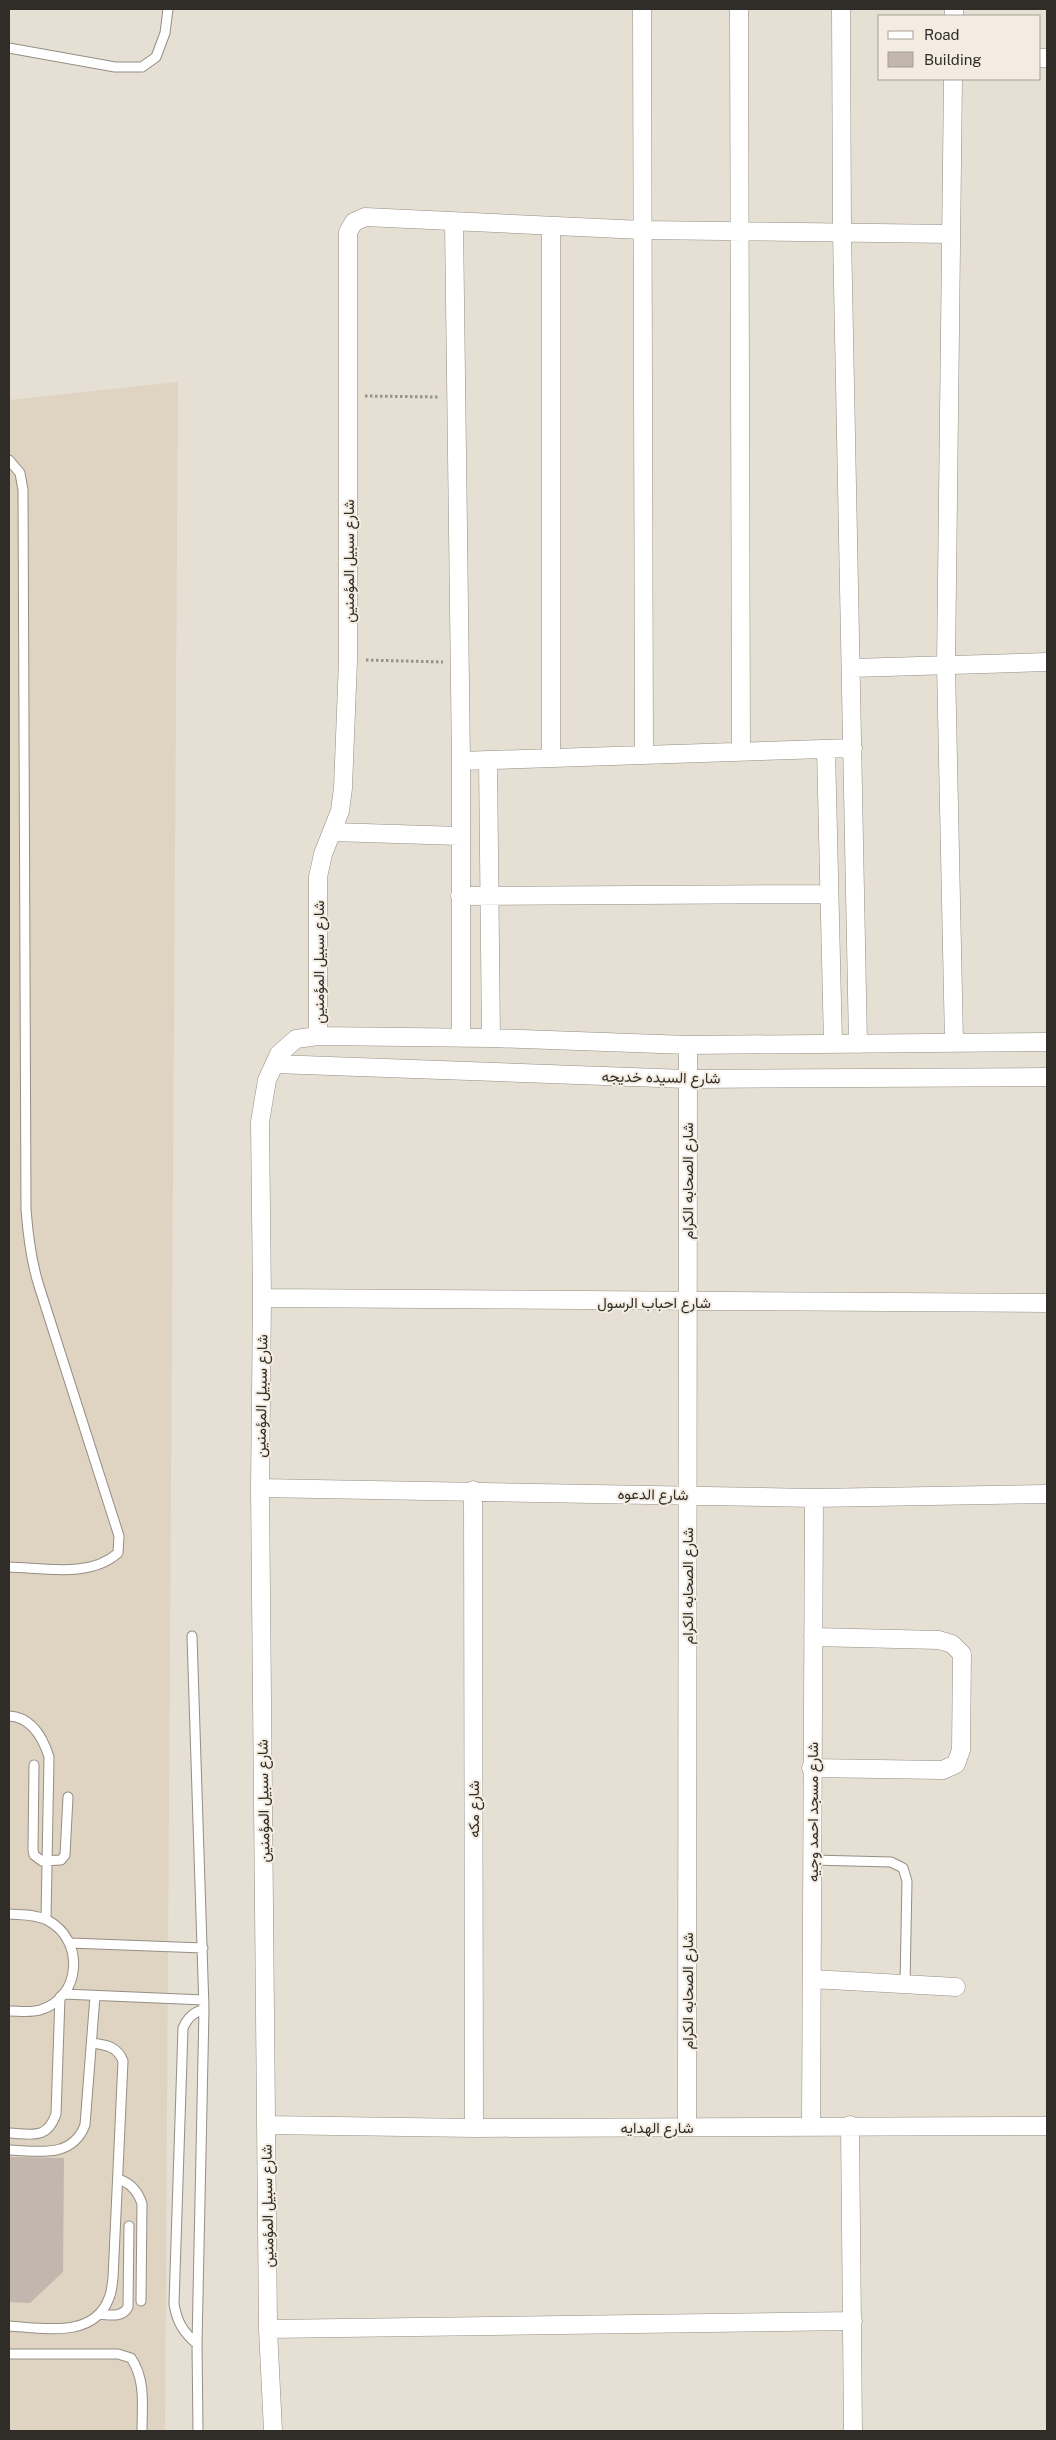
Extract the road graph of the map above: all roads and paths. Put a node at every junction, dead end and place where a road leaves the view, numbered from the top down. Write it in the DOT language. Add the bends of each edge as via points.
graph roads {
  1 [pos="168,9"];
  2 [pos="642,9"];
  3 [pos="739,9"];
  4 [pos="841,9"];
  5 [pos="9,48"];
  6 [pos="953,80"];
  7 [pos="454,223"];
  8 [pos="551,227"];
  9 [pos="642,230"];
  10 [pos="739,231"];
  11 [pos="842,233"];
  12 [pos="951,234"];
  13 [pos="348,395"];
  14 [pos="454,398"];
  15 [pos="9,460"];
  16 [pos="348,660"];
  17 [pos="458,662"];
  18 [pos="1047,662"];
  19 [pos="946,665"];
  20 [pos="853,668"];
  21 [pos="853,748"];
  22 [pos="826,749"];
  23 [pos="741,751"];
  24 [pos="644,754"];
  25 [pos="551,758"];
  26 [pos="488,760"];
  27 [pos="460,761"];
  28 [pos="332,832"];
  29 [pos="460,836"];
  30 [pos="829,894"];
  31 [pos="460,896"];
  32 [pos="489,896"];
  33 [pos="318,1036"];
  34 [pos="461,1038"];
  35 [pos="492,1038"];
  36 [pos="954,1042"];
  37 [pos="1047,1042"];
  38 [pos="833,1044"];
  39 [pos="858,1044"];
  40 [pos="688,1045"];
  41 [pos="275,1064"];
  42 [pos="1047,1077"];
  43 [pos="686,1079"];
  44 [pos="262,1298"];
  45 [pos="688,1302"];
  46 [pos="1047,1303"];
  47 [pos="260,1488"];
  48 [pos="473,1490"];
  49 [pos="687,1494"];
  50 [pos="1047,1494"];
  51 [pos="814,1498"];
  52 [pos="9,1567"];
  53 [pos="192,1636"];
  54 [pos="812,1637"];
  55 [pos="9,1716"];
  56 [pos="34,1765"];
  57 [pos="811,1768"];
  58 [pos="68,1797"];
  59 [pos="812,1860"];
  60 [pos="47,1862"];
  61 [pos="9,1914"];
  62 [pos="46,1919"];
  63 [pos="70,1943"];
  64 [pos="203,1948"];
  65 [pos="812,1979"];
  66 [pos="905,1984"];
  67 [pos="956,1987"];
  68 [pos="62,1996"];
  69 [pos="95,1996"];
  70 [pos="204,2005"];
  71 [pos="9,2011"];
  72 [pos="92,2043"];
  73 [pos="266,2125"];
  74 [pos="850,2125"];
  75 [pos="811,2126"];
  76 [pos="1047,2126"];
  77 [pos="687,2127"];
  78 [pos="474,2128"];
  79 [pos="9,2133"];
  80 [pos="9,2150"];
  81 [pos="118,2179"];
  82 [pos="129,2226"];
  83 [pos="141,2301"];
  84 [pos="99,2314"];
  85 [pos="853,2321"];
  86 [pos="9,2326"];
  87 [pos="268,2329"];
  88 [pos="197,2344"];
  89 [pos="9,2354"];
  90 [pos="142,2431"];
  91 [pos="198,2431"];
  92 [pos="273,2431"];
  93 [pos="853,2431"];
  1 -- 5 [label="lane" via="166,33 156,57 142,67 115,67"];
  2 -- 9 [label="street"];
  3 -- 10 [label="street"];
  4 -- 11 [label="street"];
  6 -- 12 [label="street"];
  7 -- 8 [label="street, شارع سبيل المؤمنين"];
  7 -- 13 [label="street, شارع سبيل المؤمنين" via="365,217 354,222 348,232"];
  7 -- 14 [label="street"];
  8 -- 9 [label="street, شارع سبيل المؤمنين"];
  8 -- 25 [label="street"];
  9 -- 10 [label="street, شارع سبيل المؤمنين"];
  9 -- 24 [label="street"];
  10 -- 11 [label="street, شارع سبيل المؤمنين"];
  10 -- 23 [label="street"];
  11 -- 12 [label="street, شارع سبيل المؤمنين"];
  11 -- 20 [label="street"];
  12 -- 19 [label="street"];
  13 -- 14 [label="path"];
  13 -- 16 [label="street, شارع سبيل المؤمنين"];
  14 -- 17 [label="street"];
  15 -- 52 [label="lane" via="20,473 23,490 26,1209 32,1263 119,1536 118,1553 108,1562 90,1568"];
  16 -- 17 [label="path"];
  16 -- 28 [label="street, شارع سبيل المؤمنين" via="343,788 340,811"];
  17 -- 27 [label="street"];
  18 -- 19 [label="street"];
  19 -- 20 [label="street"];
  19 -- 36 [label="street"];
  20 -- 21 [label="street"];
  21 -- 22 [label="street"];
  21 -- 39 [label="street"];
  22 -- 23 [label="street"];
  22 -- 30 [label="street"];
  23 -- 24 [label="street"];
  24 -- 25 [label="street"];
  25 -- 26 [label="street"];
  26 -- 27 [label="street"];
  26 -- 32 [label="street"];
  27 -- 29 [label="street"];
  28 -- 29 [label="street"];
  28 -- 33 [label="street, شارع سبيل المؤمنين" via="318,878"];
  29 -- 31 [label="street"];
  30 -- 32 [label="street"];
  30 -- 38 [label="street"];
  31 -- 32 [label="street"];
  31 -- 34 [label="street"];
  32 -- 35 [label="street"];
  33 -- 34 [label="street"];
  33 -- 41 [label="street, شارع سبيل المؤمنين" via="306,1036 291,1042 279,1054"];
  34 -- 35 [label="street"];
  35 -- 40 [label="street"];
  36 -- 37 [label="street"];
  36 -- 39 [label="street"];
  38 -- 39 [label="street"];
  38 -- 40 [label="street"];
  40 -- 43 [label="street, شارع الصحابه الكرام"];
  41 -- 43 [label="street, شارع السيده خديجه"];
  41 -- 44 [label="street, شارع سبيل المؤمنين" via="267,1080 260,1122"];
  42 -- 43 [label="street, شارع السيده خديجه"];
  43 -- 45 [label="street, شارع الصحابه الكرام"];
  44 -- 45 [label="street, شارع احباب الرسول"];
  44 -- 47 [label="street, شارع سبيل المؤمنين"];
  45 -- 46 [label="street, شارع احباب الرسول"];
  45 -- 49 [label="street, شارع الصحابه الكرام"];
  47 -- 48 [label="street, شارع الدعوه"];
  47 -- 73 [label="street, شارع سبيل المؤمنين"];
  48 -- 49 [label="street, شارع الدعوه"];
  48 -- 78 [label="street, شارع مكه"];
  49 -- 51 [label="street, شارع الدعوه"];
  49 -- 77 [label="street, شارع الصحابه الكرام"];
  50 -- 51 [label="street, شارع الدعوه"];
  51 -- 54 [label="street, شارع مسجد احمد وجيه"];
  53 -- 64 [label="lane"];
  54 -- 57 [label="street, شارع مسجد احمد وجيه"];
  54 -- 57 [label="street" via="939,1640 952,1644 962,1654 961,1750 956,1764 943,1770"];
  55 -- 60 [label="lane" via="31,1724 44,1740 49,1757"];
  56 -- 60 [label="lane" via="33,1850 38,1859"];
  57 -- 59 [label="street, شارع مسجد احمد وجيه"];
  58 -- 60 [label="lane" via="65,1855 61,1860"];
  59 -- 65 [label="street, شارع مسجد احمد وجيه"];
  59 -- 66 [label="lane" via="892,1862 903,1868 907,1881"];
  60 -- 62 [label="lane"];
  61 -- 62 [label="lane"];
  62 -- 63 [label="lane" via="60,1929"];
  63 -- 64 [label="lane"];
  63 -- 68 [label="lane" via="74,1966"];
  64 -- 70 [label="lane"];
  65 -- 66 [label="street"];
  65 -- 75 [label="street, شارع مسجد احمد وجيه"];
  66 -- 67 [label="street"];
  68 -- 69 [label="lane"];
  68 -- 71 [label="lane" via="41,2010"];
  68 -- 79 [label="lane" via="56,2114 52,2127 41,2134"];
  69 -- 70 [label="lane"];
  69 -- 72 [label="lane"];
  70 -- 88 [label="lane"];
  70 -- 88 [label="lane" via="183,2028 174,2304 177,2320 185,2334"];
  72 -- 80 [label="lane" via="85,2125 75,2143 54,2151"];
  72 -- 81 [label="lane" via="114,2048 123,2061"];
  73 -- 78 [label="street, شارع الهدايه"];
  73 -- 87 [label="street, شارع سبيل المؤمنين"];
  74 -- 75 [label="street, شارع الهدايه"];
  74 -- 76 [label="street, شارع الهدايه"];
  74 -- 85 [label="street"];
  75 -- 77 [label="street, شارع الهدايه"];
  77 -- 78 [label="street, شارع الهدايه"];
  81 -- 83 [label="lane" via="136,2190 142,2204"];
  81 -- 84 [label="lane" via="113,2278 110,2298"];
  82 -- 84 [label="lane" via="128,2307 119,2315"];
  84 -- 86 [label="lane" via="82,2325 63,2329"];
  85 -- 87 [label="street"];
  85 -- 93 [label="street"];
  87 -- 92 [label="street, شارع سبيل المؤمنين"];
  88 -- 91 [label="lane"];
  89 -- 90 [label="lane" via="118,2354 131,2358 142,2383"];
}
